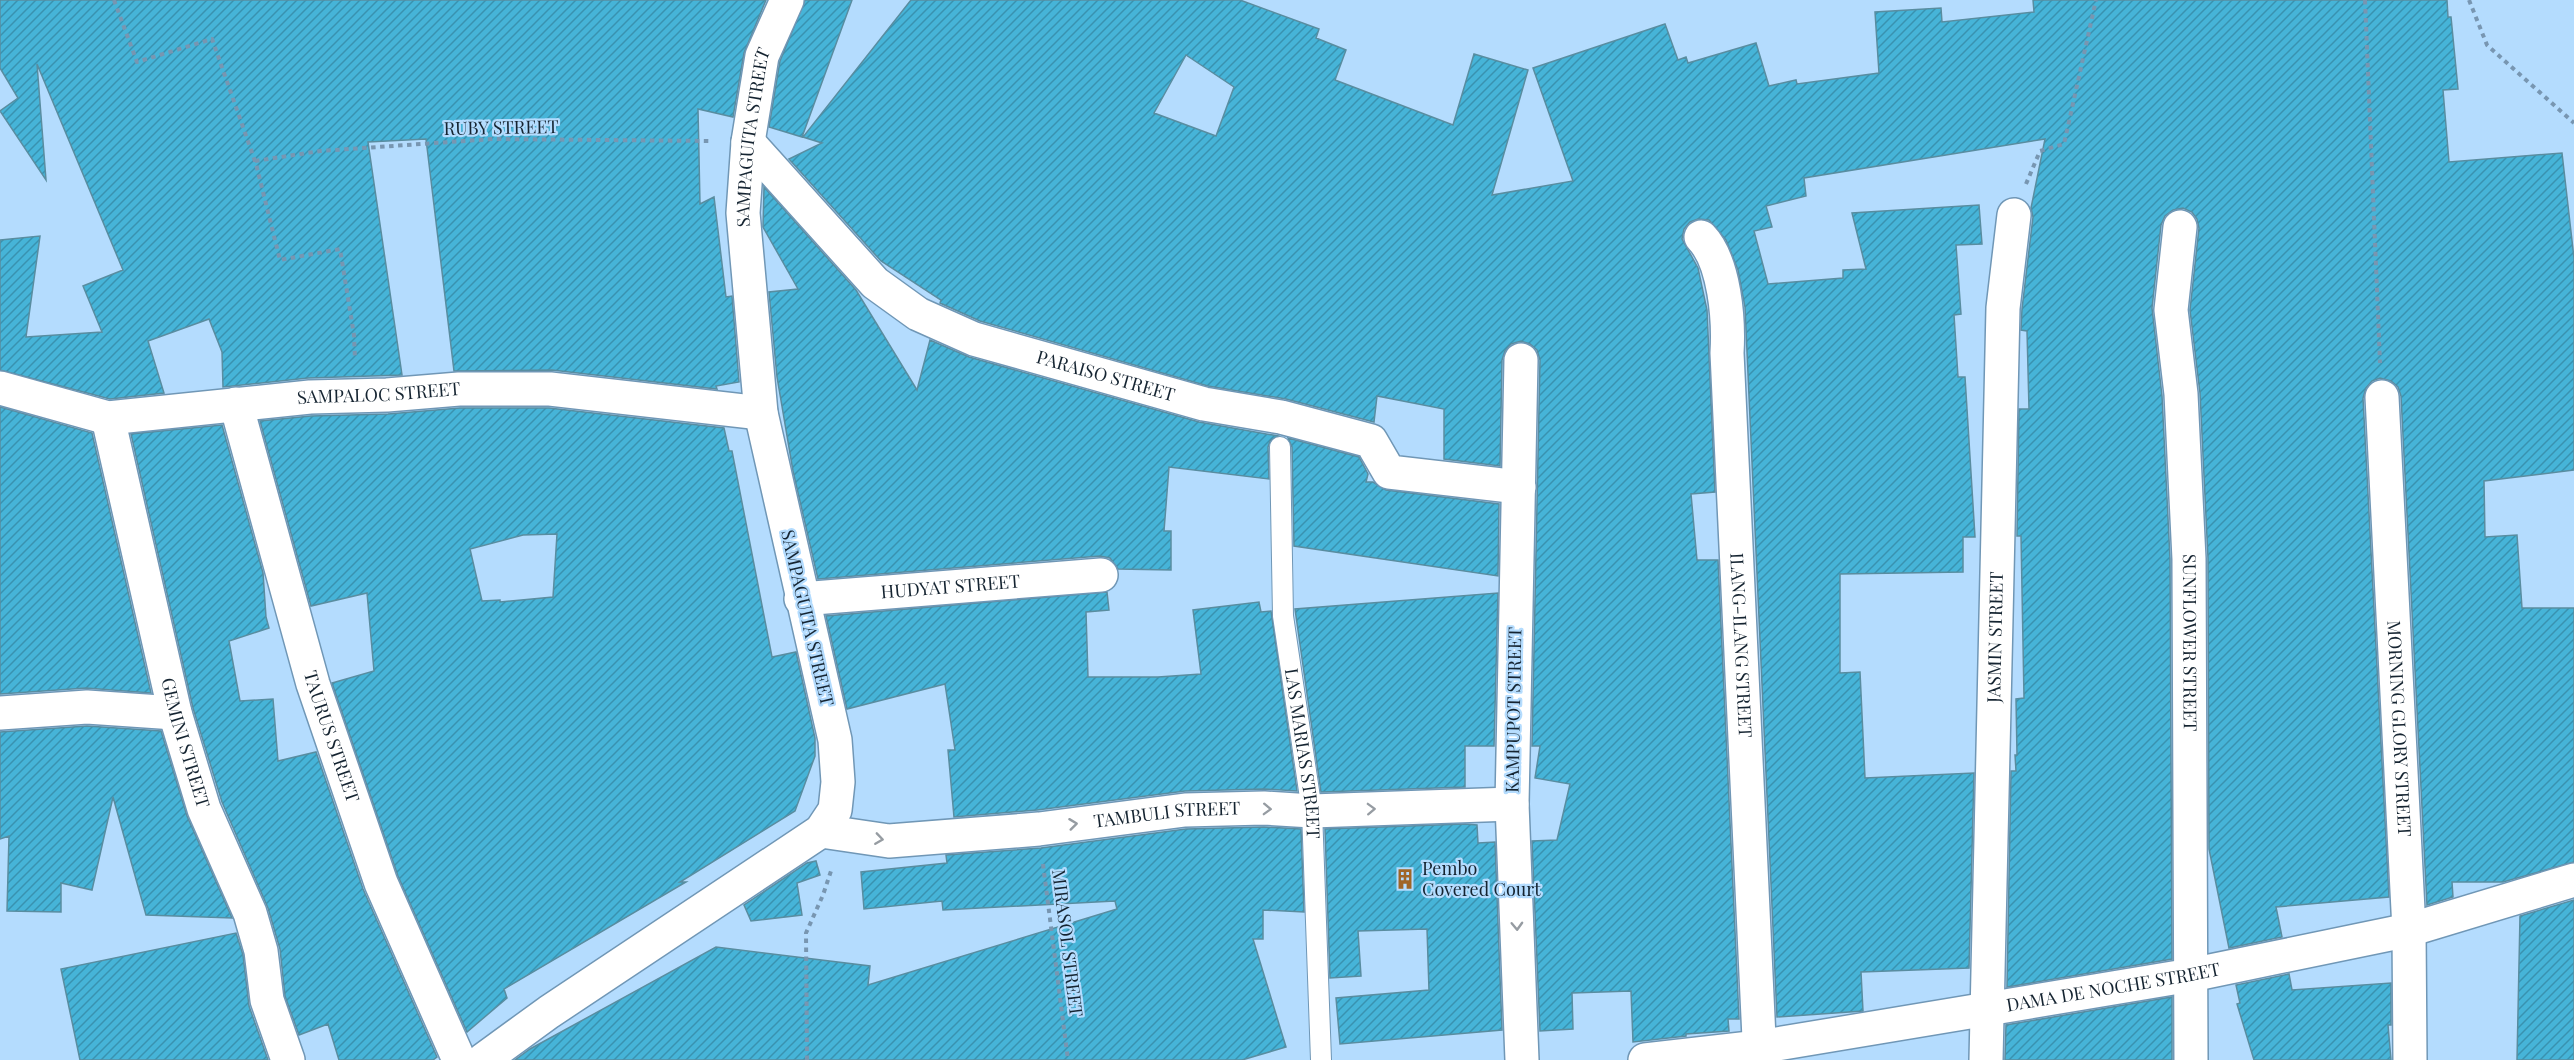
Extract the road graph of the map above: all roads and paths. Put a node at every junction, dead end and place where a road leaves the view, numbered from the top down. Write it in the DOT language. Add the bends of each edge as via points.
graph roads {
  1 [pos="114,0"];
  2 [pos="787,0"];
  3 [pos="2096,0"];
  4 [pos="2365,0"];
  5 [pos="2469,0"];
  6 [pos="2574,123"];
  7 [pos="748,142"];
  8 [pos="255,161"];
  9 [pos="2014,215"];
  10 [pos="2180,226"];
  11 [pos="1701,237"];
  12 [pos="1521,360"];
  13 [pos="0,388"];
  14 [pos="357,394"];
  15 [pos="2382,397"];
  16 [pos="236,404"];
  17 [pos="761,413"];
  18 [pos="108,418"];
  19 [pos="1280,447"];
  20 [pos="1519,487"];
  21 [pos="1101,575"];
  22 [pos="801,599"];
  23 [pos="0,713"];
  24 [pos="175,713"];
  25 [pos="1512,804"];
  26 [pos="1312,811"];
  27 [pos="1039,829"];
  28 [pos="821,831"];
  29 [pos="2574,880"];
  30 [pos="2409,930"];
  31 [pos="2191,975"];
  32 [pos="1988,1010"];
  33 [pos="1760,1054"];
  34 [pos="288,1060"];
  35 [pos="459,1060"];
  36 [pos="483,1060"];
  37 [pos="807,1060"];
  38 [pos="1068,1060"];
  39 [pos="1321,1060"];
  40 [pos="1522,1060"];
  41 [pos="1645,1060"];
  42 [pos="1986,1060"];
  43 [pos="2191,1060"];
  44 [pos="2410,1060"];
  1 -- 8 [label="path" via="137,62 212,39"];
  2 -- 7 [label="street, SAMPAGUITA STREET" via="762,56"];
  3 -- 9 [label="path" via="2064,144 2040,151"];
  4 -- 15 [label="path"];
  5 -- 6 [label="path" via="2487,45"];
  7 -- 8 [label="path, RUBY STREET" via="493,139 320,151"];
  7 -- 17 [label="street, SAMPAGUITA STREET" via="743,213"];
  7 -- 20 [label="street, PARAISO STREET" via="875,284 918,314 974,339 1204,404 1281,417 1371,441 1389,472"];
  8 -- 14 [label="path" via="280,260 340,249 354,335"];
  9 -- 32 [label="street, JASMIN STREET" via="2003,308"];
  10 -- 31 [label="street, SUNFLOWER STREET" via="2171,310 2181,394 2189,559"];
  11 -- 33 [label="street, ILANG-ILANG STREET" via="1714,259 1728,326"];
  12 -- 20 [label="street, KAMPUPOT STREET"];
  13 -- 18 [label="street, SAMPALOC STREET"];
  14 -- 16 [label="street, SAMPALOC STREET"];
  14 -- 17 [label="street, SAMPALOC STREET" via="550,389"];
  15 -- 30 [label="street, MORNING GLORY STREET"];
  16 -- 18 [label="street, SAMPALOC STREET"];
  16 -- 35 [label="street, TAURUS STREET" via="324,717 381,883"];
  17 -- 22 [label="street, SAMPAGUITA STREET"];
  18 -- 24 [label="street, GEMINI STREET"];
  19 -- 26 [label="lane, LAS MARIAS STREET" via="1283,616"];
  20 -- 25 [label="street, KAMPUPOT STREET"];
  21 -- 22 [label="street, HUDYAT STREET"];
  22 -- 28 [label="street, SAMPAGUITA STREET" via="835,740 835,810"];
  23 -- 24 [label="street" via="87,707"];
  24 -- 34 [label="street, GEMINI STREET" via="204,809 250,913 261,951 267,1000"];
  26 -- 25 [label="street, TAMBULI STREET, one-way"];
  25 -- 40 [label="street, KAMPUPOT STREET, one-way"];
  27 -- 26 [label="street, TAMBULI STREET, one-way" via="1185,810"];
  26 -- 39 [label="lane, LAS MARIAS STREET"];
  28 -- 27 [label="street, TAMBULI STREET, one-way" via="889,841"];
  27 -- 38 [label="path, MIRASOL STREET"];
  28 -- 36 [label="street, SAMPAGUITA STREET"];
  28 -- 37 [label="path" via="831,871 806,933"];
  29 -- 30 [label="street, DAMA DE NOCHE STREET"];
  30 -- 31 [label="street, DAMA DE NOCHE STREET"];
  30 -- 44 [label="street, MORNING GLORY STREET"];
  31 -- 32 [label="street, DAMA DE NOCHE STREET"];
  31 -- 43 [label="street, SUNFLOWER STREET"];
  32 -- 33 [label="street, DAMA DE NOCHE STREET"];
  32 -- 42 [label="street, JASMIN STREET"];
  33 -- 41 [label="street, DAMA DE NOCHE STREET"];
}
